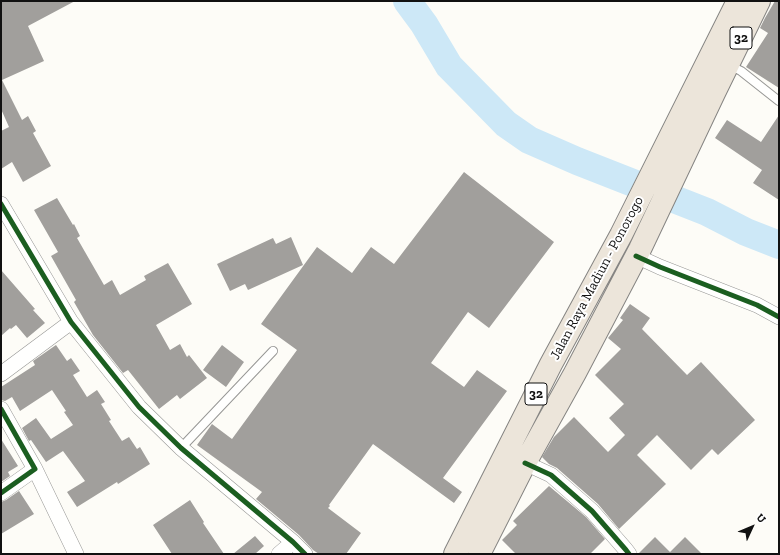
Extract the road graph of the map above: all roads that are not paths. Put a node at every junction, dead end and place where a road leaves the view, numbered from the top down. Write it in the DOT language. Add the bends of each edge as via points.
graph roads {
  1 [pos="738,1"];
  2 [pos="759,1"];
  3 [pos="717,63"];
  4 [pos="779,101"];
  5 [pos="1,204"];
  6 [pos="646,258"];
  7 [pos="779,317"];
  8 [pos="70,322"];
  9 [pos="273,351"];
  10 [pos="551,364"];
  11 [pos="575,373"];
  12 [pos="1,374"];
  13 [pos="1,409"];
  14 [pos="181,448"];
  15 [pos="525,463"];
  16 [pos="35,469"];
  17 [pos="1,493"];
  18 [pos="293,542"];
  19 [pos="76,554"];
  20 [pos="279,554"];
  21 [pos="305,554"];
  22 [pos="455,554"];
  23 [pos="479,554"];
  24 [pos="629,554"];
  1 -- 3 [label="highway, Jalan Raya Madiun - Ponorogo / 32"];
  2 -- 3 [label="highway, Jalan Raya Madiun - Ponorogo / 32"];
  3 -- 4 [label="lane" via="741,71"];
  3 -- 6 [label="highway, Jalan Raya Madiun - Ponorogo / 32"];
  3 -- 10 [label="highway, Jalan Raya Madiun - Ponorogo / 32"];
  5 -- 8 [label="street"];
  6 -- 7 [label="street" via="757,305"];
  6 -- 11 [label="highway, Jalan Raya Madiun - Ponorogo / 32"];
  8 -- 12 [label="street"];
  8 -- 14 [label="street" via="139,407"];
  9 -- 14 [label="lane"];
  10 -- 11 [label="highway"];
  10 -- 22 [label="highway, Jalan Raya Madiun - Ponorogo / 32"];
  11 -- 15 [label="highway, Jalan Raya Madiun - Ponorogo / 32"];
  13 -- 16 [label="street"];
  14 -- 18 [label="street"];
  15 -- 23 [label="highway, Jalan Raya Madiun - Ponorogo / 32"];
  15 -- 24 [label="street" via="551,475 592,512"];
  16 -- 17 [label="street"];
  16 -- 19 [label="street"];
  18 -- 20 [label="street"];
  18 -- 21 [label="street"];
}
